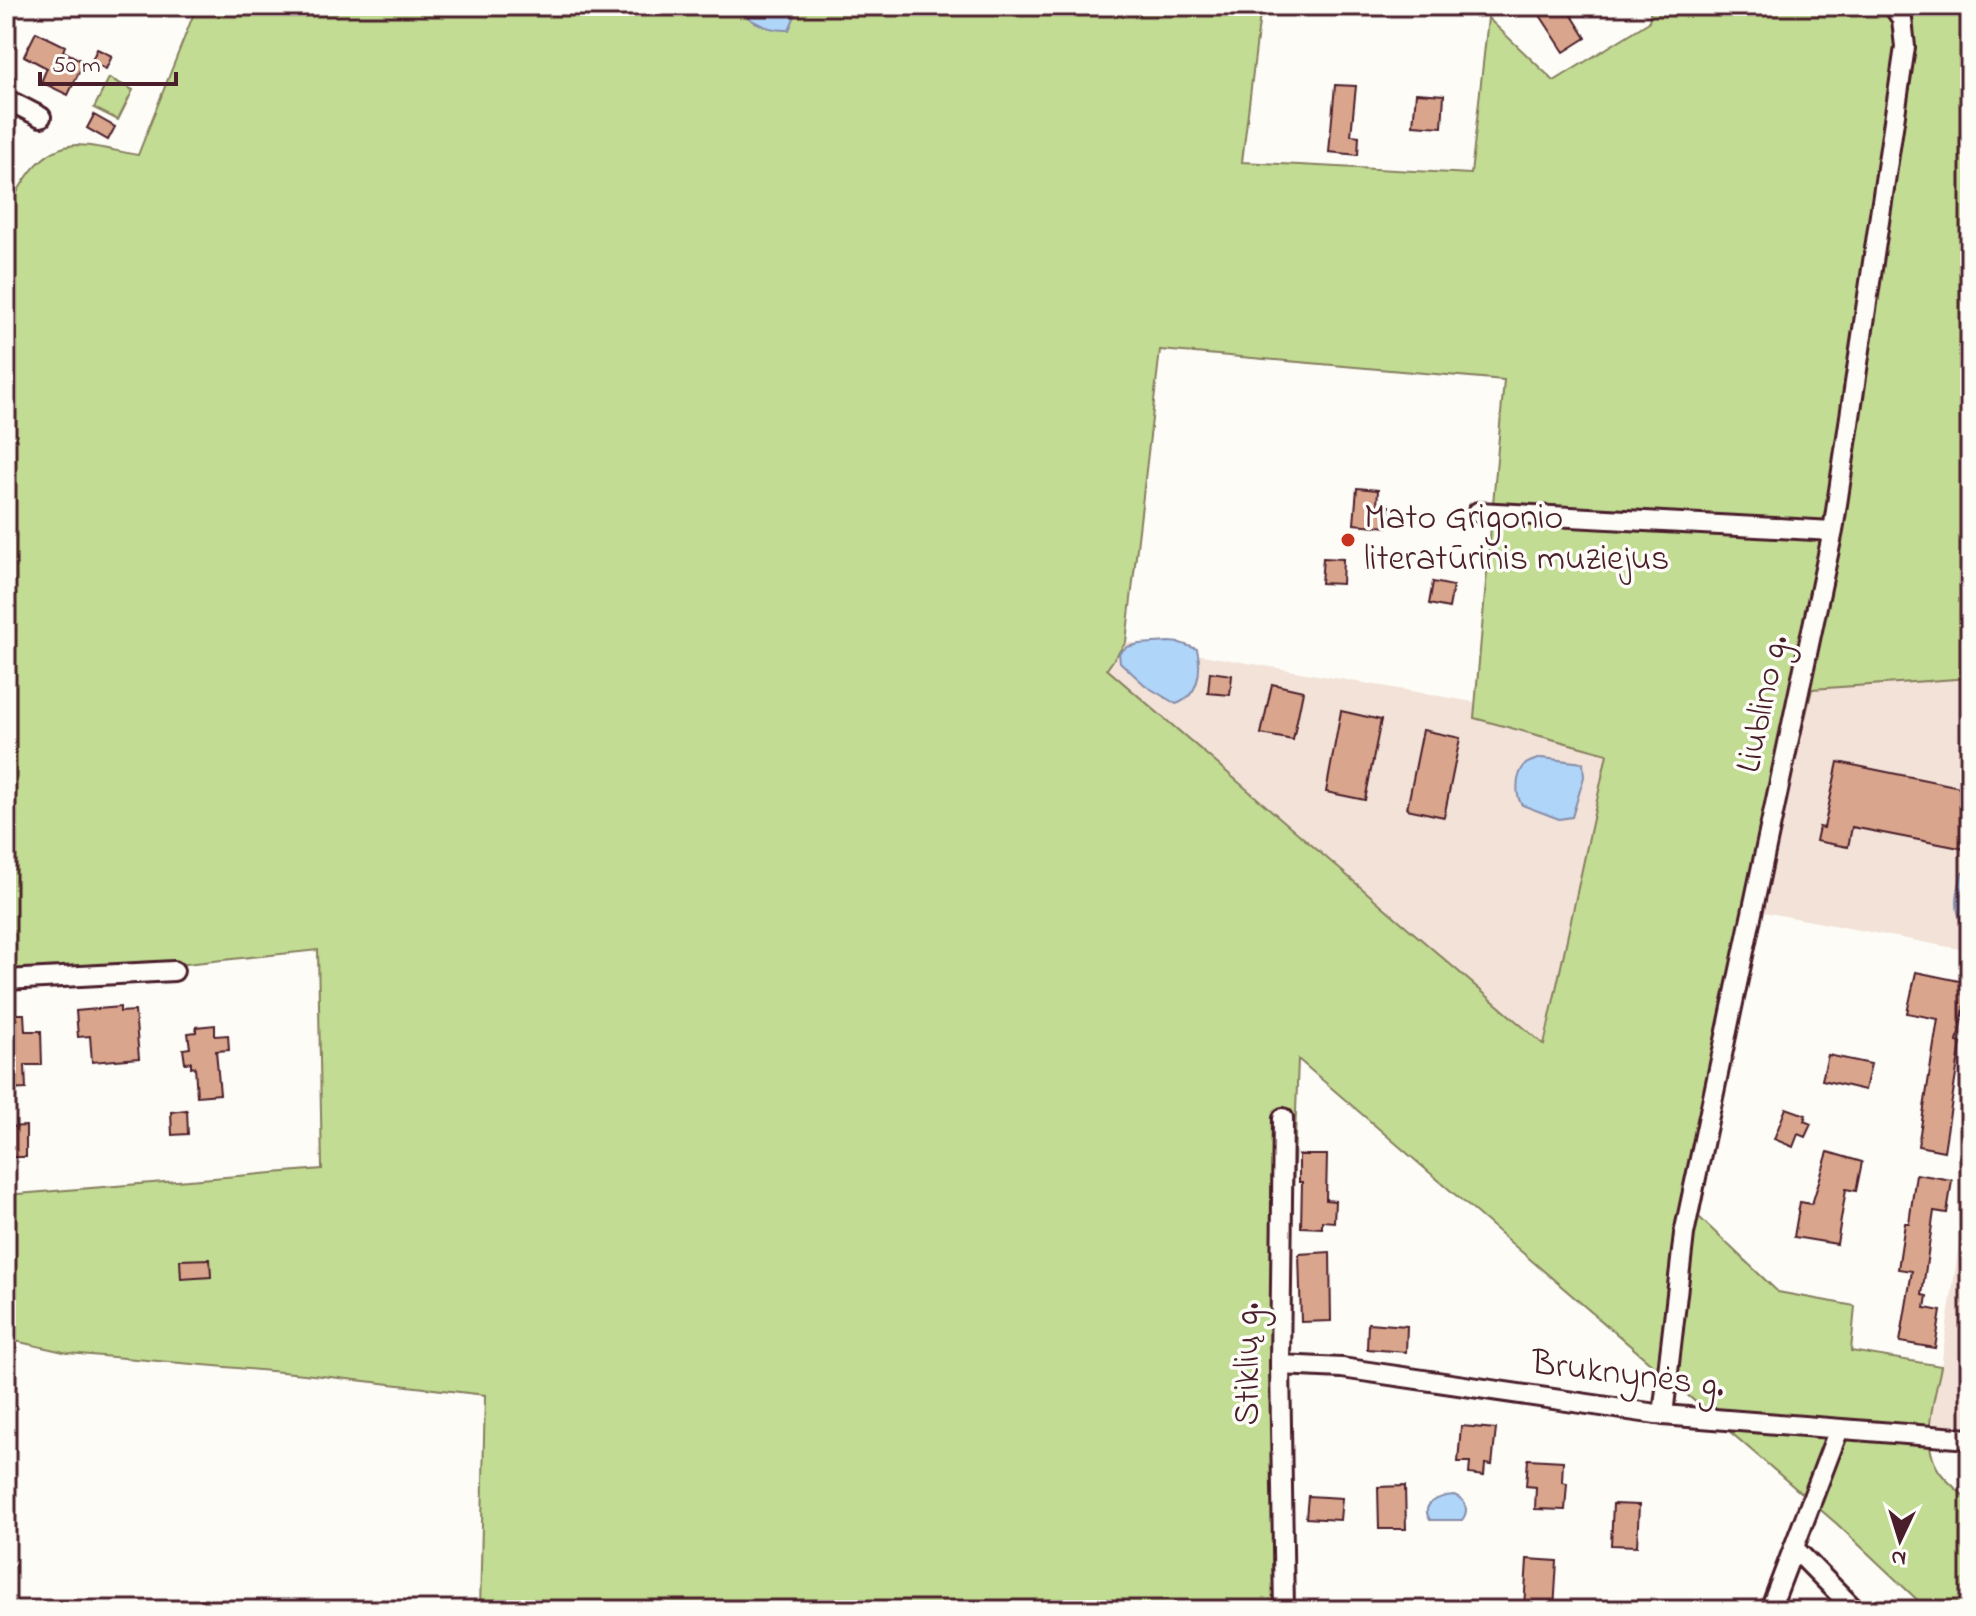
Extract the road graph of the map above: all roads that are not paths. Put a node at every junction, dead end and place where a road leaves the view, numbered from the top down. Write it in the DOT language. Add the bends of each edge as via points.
graph roads {
  1 [pos="1893,6"];
  2 [pos="6,99"];
  3 [pos="41,117"];
  4 [pos="1478,512"];
  5 [pos="1833,531"];
  6 [pos="174,971"];
  7 [pos="6,980"];
  8 [pos="1283,1118"];
  9 [pos="1280,1365"];
  10 [pos="1663,1415"];
  11 [pos="1839,1429"];
  12 [pos="1970,1439"];
  13 [pos="1794,1548"];
  14 [pos="1284,1610"];
  15 [pos="1770,1610"];
  16 [pos="1855,1610"];
  1 -- 5 [label="street, Liublino g." via="1902,19 1905,47"];
  2 -- 3 [label="street"];
  4 -- 5 [label="street"];
  5 -- 10 [label="street, Liublino g." via="1684,1234"];
  6 -- 7 [label="street"];
  8 -- 9 [label="street, Stiklių g."];
  9 -- 10 [label="street, Bruknynės g." via="1342,1368"];
  9 -- 14 [label="street, Stiklių g."];
  10 -- 11 [label="street, Bruknynės g."];
  11 -- 12 [label="street, Bruknynės g."];
  11 -- 13 [label="street"];
  13 -- 15 [label="street"];
  13 -- 16 [label="street"];
}
